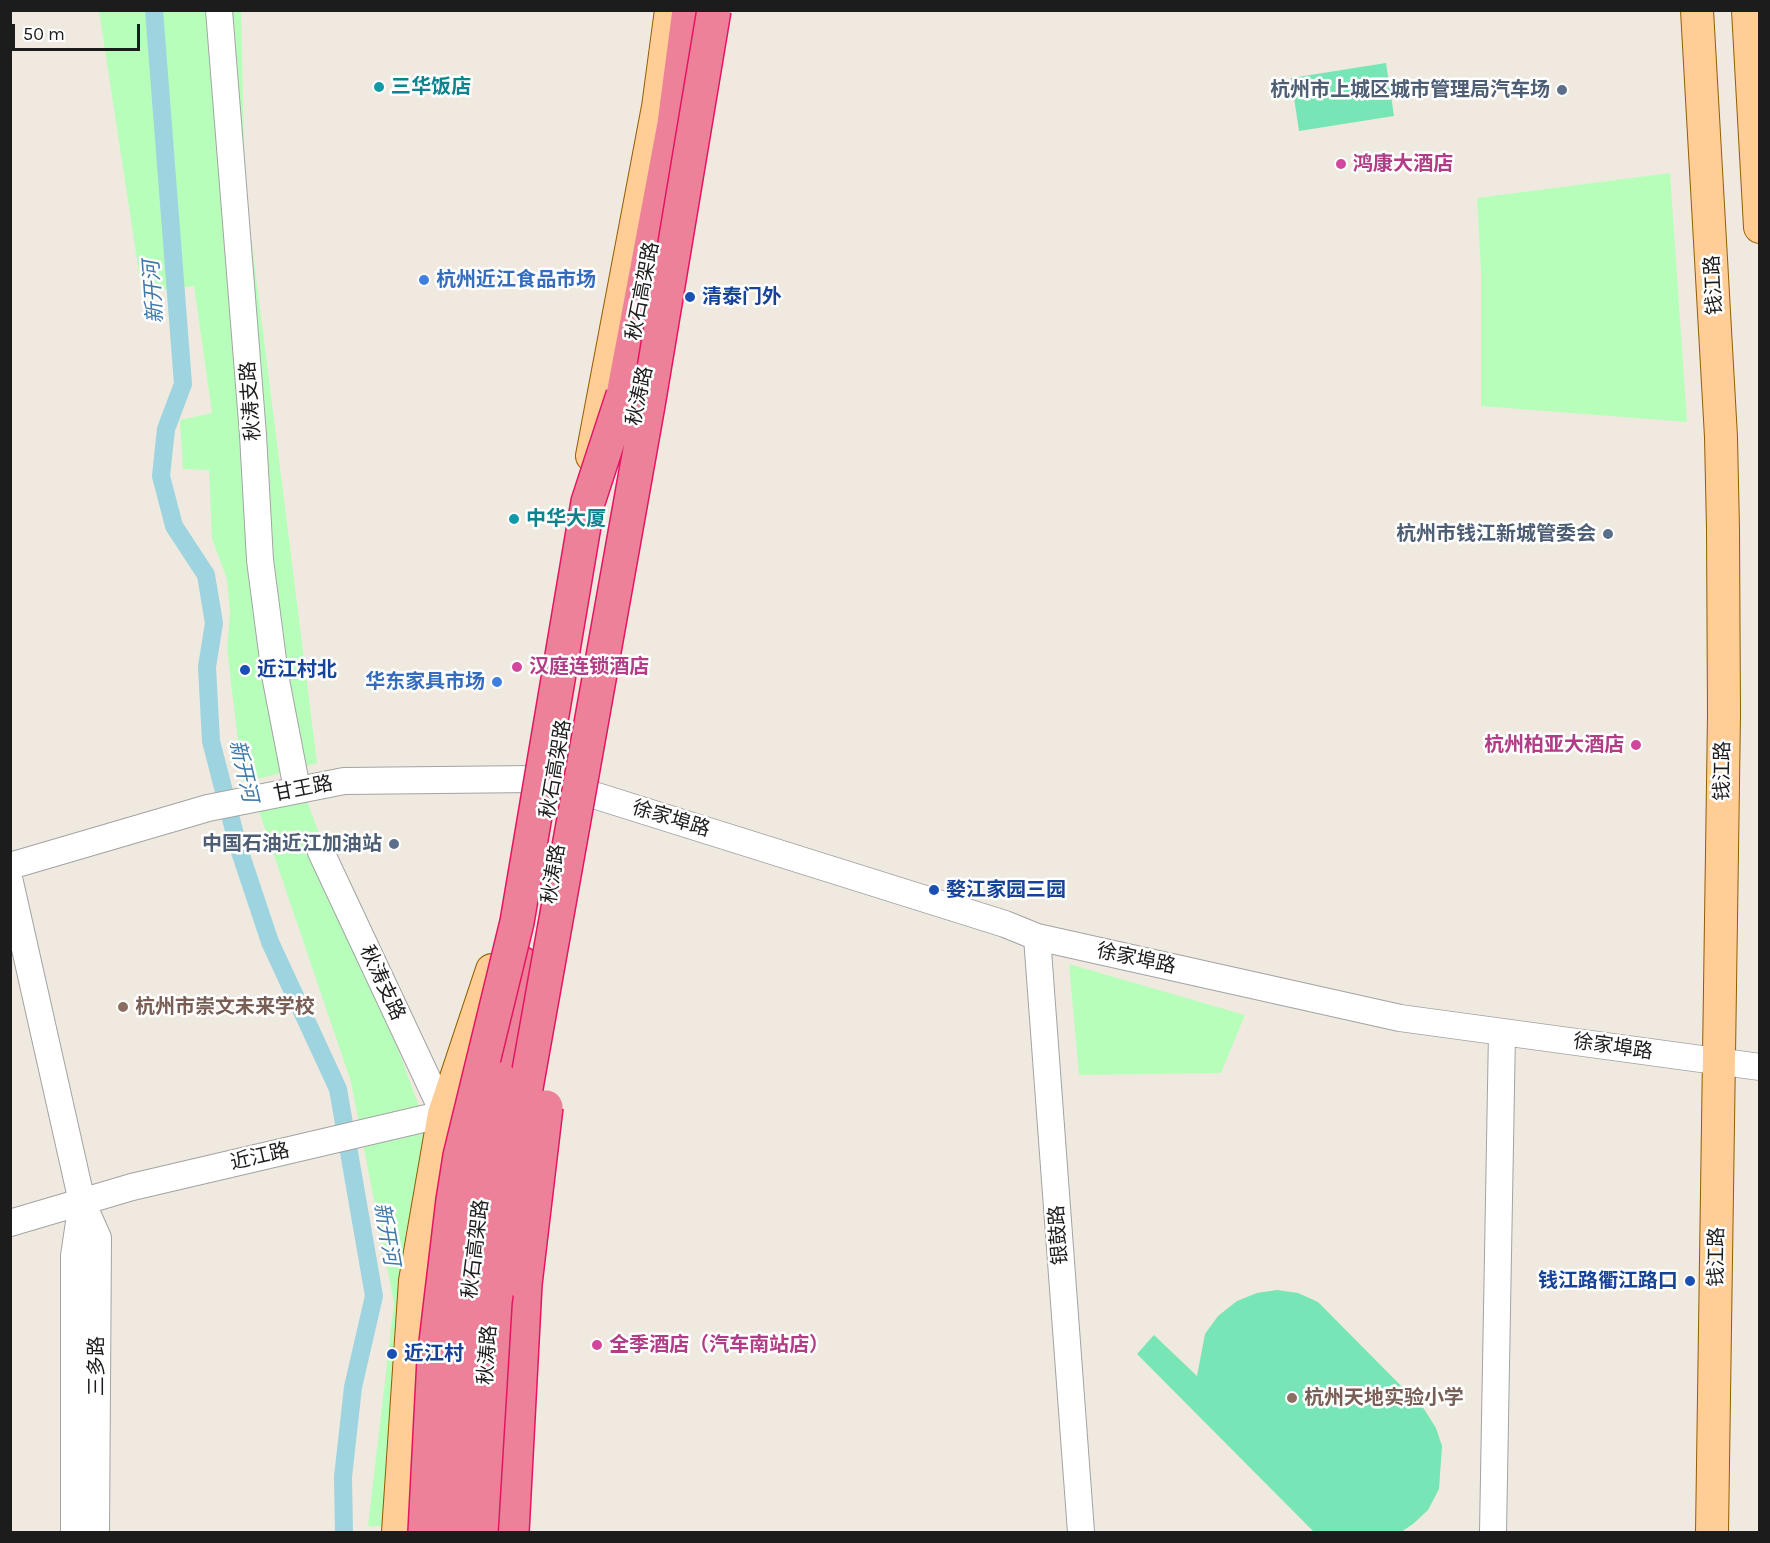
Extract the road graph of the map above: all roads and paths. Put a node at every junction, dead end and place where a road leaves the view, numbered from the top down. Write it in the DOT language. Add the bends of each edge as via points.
graph roads {
  1 [pos="219,10"];
  2 [pos="671,10"];
  3 [pos="689,10"];
  4 [pos="714,10"];
  5 [pos="719,10"];
  6 [pos="1697,10"];
  7 [pos="1748,10"];
  8 [pos="1760,227"];
  9 [pos="672,260"];
  10 [pos="623,395"];
  11 [pos="534,779"];
  12 [pos="568,787"];
  13 [pos="297,789"];
  14 [pos="321,852"];
  15 [pos="10,866"];
  16 [pos="10,882"];
  17 [pos="510,915"];
  18 [pos="1037,937"];
  19 [pos="1502,1032"];
  20 [pos="1720,1062"];
  21 [pos="1760,1067"];
  22 [pos="444,1114"];
  23 [pos="476,1119"];
  24 [pos="512,1124"];
  25 [pos="82,1202"];
  26 [pos="10,1223"];
  27 [pos="74,1533"];
  28 [pos="96,1533"];
  29 [pos="398,1533"];
  30 [pos="425,1533"];
  31 [pos="440,1533"];
  32 [pos="456,1533"];
  33 [pos="481,1533"];
  34 [pos="487,1533"];
  35 [pos="512,1533"];
  36 [pos="1081,1533"];
  37 [pos="1493,1533"];
  38 [pos="1712,1533"];
  1 -- 13 [label="street, 秋涛支路" via="254,435 260,560 275,675"];
  2 -- 11 [label="main road, 秋涛路" via="658,107 562,610"];
  3 -- 10 [label="highway, 秋石高架路" via="674,124"];
  4 -- 9 [label="highway, 秋石高架路, bridge"];
  5 -- 12 [label="main road, 秋涛路" via="700,144 637,403"];
  6 -- 20 [label="main road, 钱江路" via="1722,437"];
  7 -- 8 [label="main road"];
  9 -- 33 [label="highway, 秋石高架路, bridge" via="526,1082 495,1302"];
  9 -- 35 [label="highway, bridge" via="668,335 542,1133 525,1284"];
  10 -- 30 [label="highway, bridge" via="588,502 517,922 460,1156 435,1359"];
  10 -- 32 [label="highway, 秋石高架路, bridge" via="486,1167 463,1360"];
  11 -- 13 [label="street, 甘王路" via="344,781"];
  11 -- 17 [label="main road, 秋涛路"];
  12 -- 18 [label="street, 徐家埠路"];
  12 -- 24 [label="main road, 秋涛路"];
  13 -- 15 [label="street, 甘王路" via="208,808"];
  14 -- 22 [label="street, 秋涛支路"];
  16 -- 25 [label="street, 三多路"];
  17 -- 22 [label="main road"];
  17 -- 23 [label="main road, 秋涛路"];
  18 -- 19 [label="street, 徐家埠路" via="1400,1018"];
  18 -- 36 [label="street, 银鼓路"];
  19 -- 20 [label="street, 徐家埠路"];
  19 -- 37 [label="street"];
  20 -- 21 [label="street, 徐家埠路"];
  20 -- 38 [label="main road, 钱江路"];
  22 -- 23 [label="street, 近江路"];
  22 -- 25 [label="street, 近江路"];
  22 -- 29 [label="main road" via="415,1281"];
  23 -- 24 [label="street, 近江路"];
  23 -- 31 [label="main road, 秋涛路" via="452,1302"];
  24 -- 34 [label="main road, 秋涛路" via="483,1426"];
  25 -- 26 [label="street, 近江路"];
  25 -- 27 [label="street, 三多路" via="74,1256"];
  25 -- 28 [label="street, 三多路" via="98,1238"];
}
